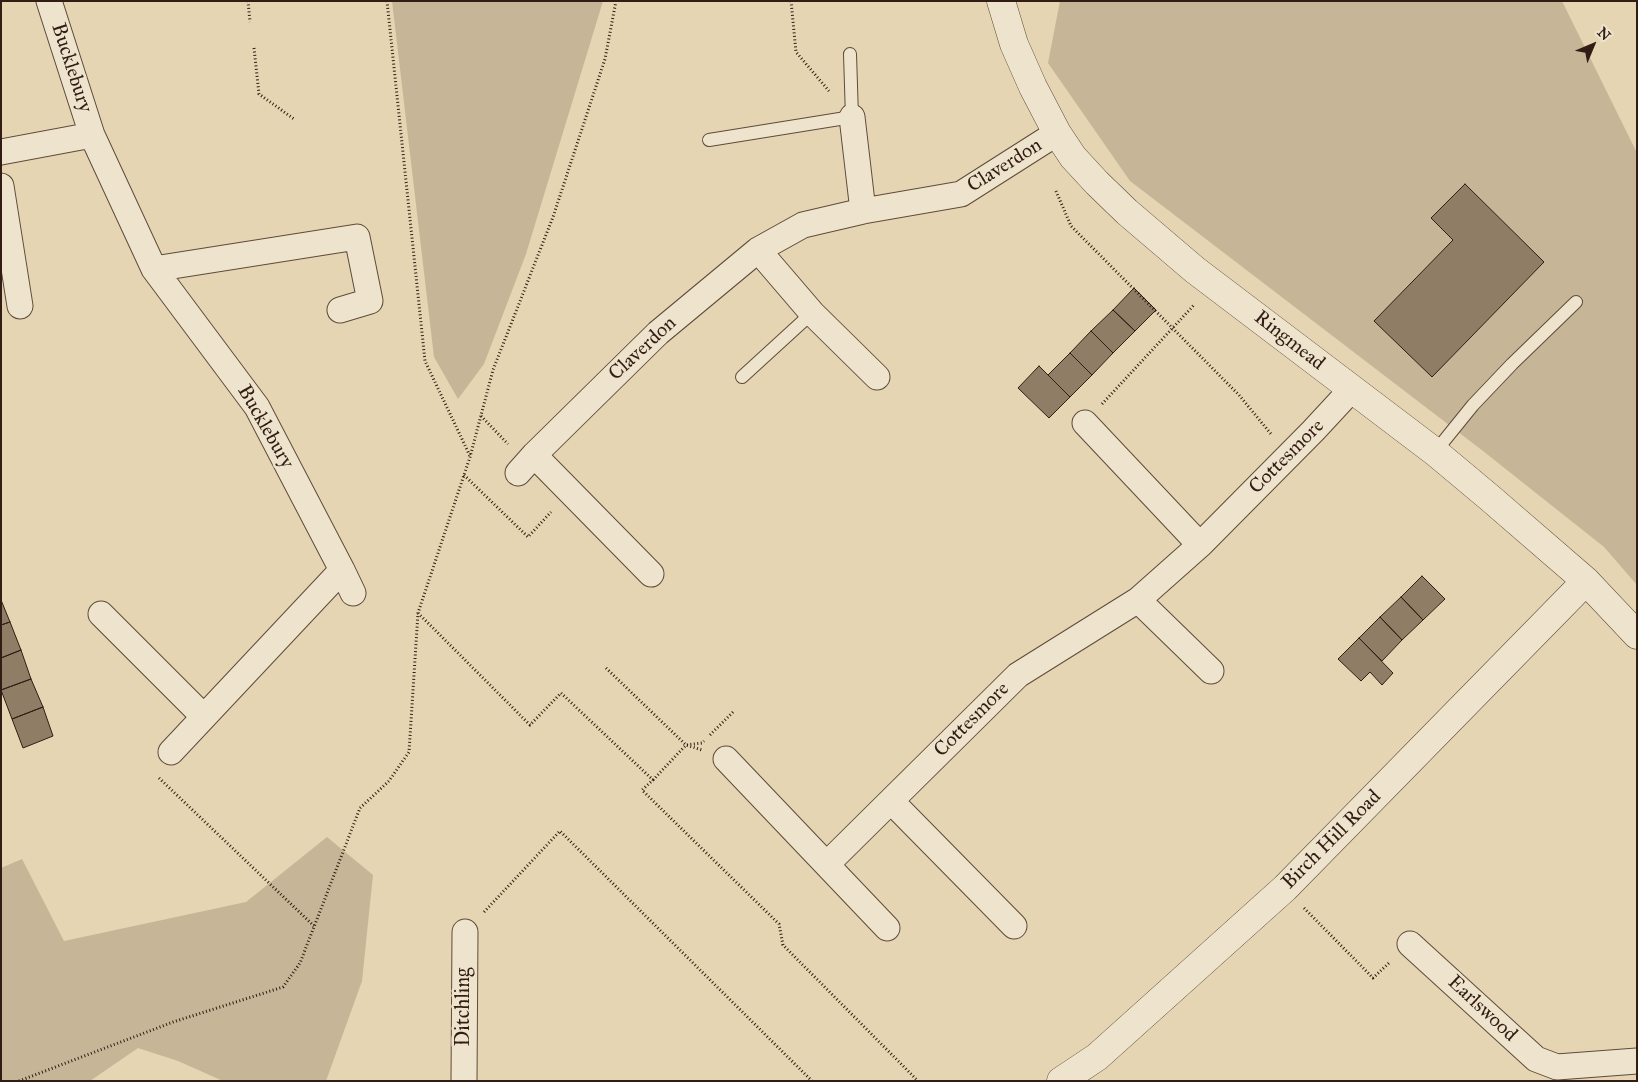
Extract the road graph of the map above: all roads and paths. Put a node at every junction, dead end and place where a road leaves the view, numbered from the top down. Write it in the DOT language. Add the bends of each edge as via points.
graph roads {
  1 [pos="49,1"];
  2 [pos="248,1"];
  3 [pos="387,1"];
  4 [pos="616,1"];
  5 [pos="791,1"];
  6 [pos="1000,1"];
  7 [pos="250,22"];
  8 [pos="254,48"];
  9 [pos="850,54"];
  10 [pos="852,116"];
  11 [pos="294,119"];
  12 [pos="1057,133"];
  13 [pos="92,135"];
  14 [pos="708,140"];
  15 [pos="1,152"];
  16 [pos="1,186"];
  17 [pos="1056,191"];
  18 [pos="863,211"];
  19 [pos="758,250"];
  20 [pos="154,270"];
  21 [pos="1576,302"];
  22 [pos="20,306"];
  23 [pos="1194,306"];
  24 [pos="340,310"];
  25 [pos="812,312"];
  26 [pos="1173,328"];
  27 [pos="742,377"];
  28 [pos="877,377"];
  29 [pos="1352,390"];
  30 [pos="481,416"];
  31 [pos="1084,423"];
  32 [pos="1435,452"];
  33 [pos="1288,456"];
  34 [pos="470,457"];
  35 [pos="526,464"];
  36 [pos="464,475"];
  37 [pos="570,491"];
  38 [pos="1200,545"];
  39 [pos="342,570"];
  40 [pos="651,574"];
  41 [pos="1586,581"];
  42 [pos="353,593"];
  43 [pos="1138,600"];
  44 [pos="418,613"];
  45 [pos="101,614"];
  46 [pos="1637,635"];
  47 [pos="606,668"];
  48 [pos="1211,671"];
  49 [pos="733,712"];
  50 [pos="204,716"];
  51 [pos="686,745"];
  52 [pos="171,752"];
  53 [pos="726,758"];
  54 [pos="653,780"];
  55 [pos="891,801"];
  56 [pos="827,864"];
  57 [pos="1284,888"];
  58 [pos="314,926"];
  59 [pos="1014,926"];
  60 [pos="887,928"];
  61 [pos="465,932"];
  62 [pos="1410,944"];
  63 [pos="1637,1061"];
  64 [pos="1551,1074"];
  65 [pos="19,1081"];
  66 [pos="464,1081"];
  67 [pos="812,1081"];
  68 [pos="918,1081"];
  69 [pos="1061,1081"];
  1 -- 13 [label="street, Bucklebury"];
  2 -- 7 [label="path"];
  3 -- 34 [label="path" via="425,361"];
  4 -- 30 [label="path" via="605,59 553,217 493,370"];
  5 -- 10 [label="path" via="796,52"];
  6 -- 12 [label="street, Ringmead" via="1033,88"];
  8 -- 11 [label="path" via="259,94"];
  9 -- 10 [label="lane"];
  10 -- 14 [label="lane"];
  10 -- 18 [label="street"];
  12 -- 18 [label="street, Claverdon" via="961,194"];
  12 -- 29 [label="street, Ringmead" via="1073,157 1127,212 1195,270"];
  13 -- 15 [label="street, Bucklebury"];
  13 -- 20 [label="street, Bucklebury"];
  16 -- 22 [label="street"];
  17 -- 26 [label="path" via="1071,226"];
  18 -- 19 [label="street, Claverdon" via="803,225"];
  19 -- 25 [label="street"];
  19 -- 35 [label="street, Claverdon" via="658,333"];
  20 -- 24 [label="street" via="357,237 370,301"];
  20 -- 39 [label="street, Bucklebury" via="257,406"];
  21 -- 32 [label="lane" via="1473,404"];
  23 -- 26 [label="path"];
  25 -- 27 [label="lane"];
  25 -- 28 [label="street"];
  26 -- 31 [label="path"];
  26 -- 33 [label="path" via="1239,395"];
  29 -- 32 [label="street, Ringmead"];
  29 -- 33 [label="street, Cottesmore"];
  30 -- 34 [label="path"];
  30 -- 35 [label="path"];
  31 -- 38 [label="street"];
  32 -- 41 [label="street, Ringmead"];
  33 -- 38 [label="street, Cottesmore"];
  34 -- 36 [label="path"];
  35 -- 37 [label="street"];
  36 -- 37 [label="path" via="528,537"];
  36 -- 44 [label="path"];
  37 -- 40 [label="street"];
  38 -- 43 [label="street, Cottesmore"];
  39 -- 42 [label="street, Bucklebury"];
  39 -- 50 [label="street"];
  41 -- 46 [label="street, Ringmead"];
  41 -- 57 [label="street, Birch Hill Road"];
  43 -- 48 [label="street"];
  43 -- 55 [label="street, Cottesmore" via="1018,675"];
  44 -- 54 [label="path" via="530,724 561,694"];
  44 -- 58 [label="path" via="409,752 389,781 360,808"];
  45 -- 50 [label="street"];
  47 -- 51 [label="path"];
  49 -- 51 [label="path" via="702,744"];
  50 -- 52 [label="street"];
  51 -- 53 [label="path"];
  51 -- 54 [label="path"];
  52 -- 58 [label="path" via="151,770"];
  53 -- 56 [label="street"];
  54 -- 68 [label="path" via="642,790 779,924 783,945"];
  55 -- 56 [label="street, Cottesmore"];
  55 -- 59 [label="street"];
  56 -- 60 [label="street"];
  57 -- 62 [label="path" via="1373,978"];
  57 -- 69 [label="street, Birch Hill Road" via="1097,1057"];
  58 -- 65 [label="path" via="300,963 283,986 173,1022"];
  61 -- 66 [label="street, Ditchling"];
  61 -- 67 [label="path" via="560,831"];
  62 -- 64 [label="street, Earlswood"];
  63 -- 64 [label="street, Earlswood"];
}
